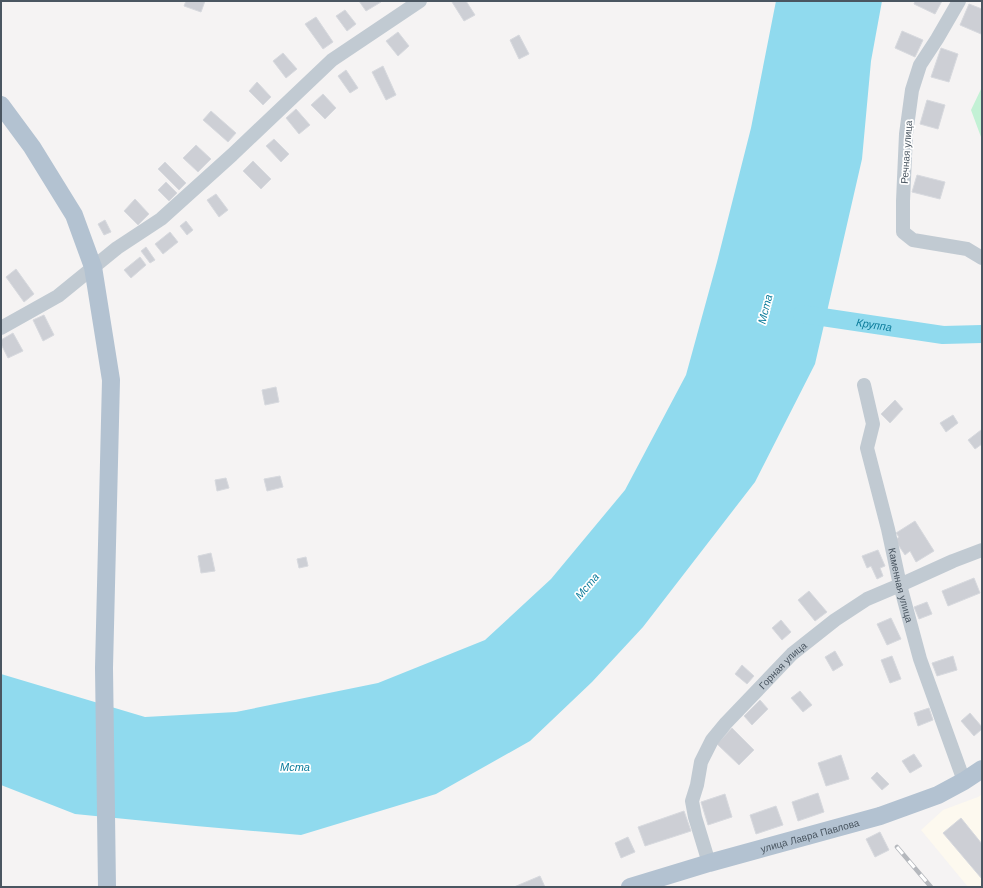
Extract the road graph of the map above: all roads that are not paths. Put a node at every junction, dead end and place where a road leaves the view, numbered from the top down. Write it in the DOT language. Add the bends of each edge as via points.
graph roads {
  1 [pos="420,1"];
  2 [pos="959,1"];
  3 [pos="1,105"];
  4 [pos="982,258"];
  5 [pos="93,267"];
  6 [pos="1,328"];
  7 [pos="864,385"];
  8 [pos="982,550"];
  9 [pos="900,585"];
  10 [pos="982,769"];
  11 [pos="964,781"];
  12 [pos="709,863"];
  13 [pos="107,884"];
  14 [pos="630,887"];
  1 -- 5 [label="street" via="332,60 161,219"];
  2 -- 4 [label="street, Речная улица" via="920,65 912,90 906,134 903,232 913,240 967,249"];
  3 -- 5 [label="main road" via="32,147 74,215"];
  5 -- 6 [label="street" via="58,296"];
  5 -- 13 [label="main road" via="111,380 104,668"];
  7 -- 9 [label="street, Каменная улица" via="873,424 867,448"];
  8 -- 9 [label="street, Горная улица"];
  9 -- 11 [label="street, Каменная улица" via="920,659"];
  9 -- 12 [label="street, Горная улица" via="867,599 792,654 712,740 701,762 692,801"];
  10 -- 11 [label="main road, улица Лавра Павлова"];
  11 -- 12 [label="main road, улица Лавра Павлова" via="938,795 880,816"];
  12 -- 14 [label="main road, улица Лавра Павлова"];
}
